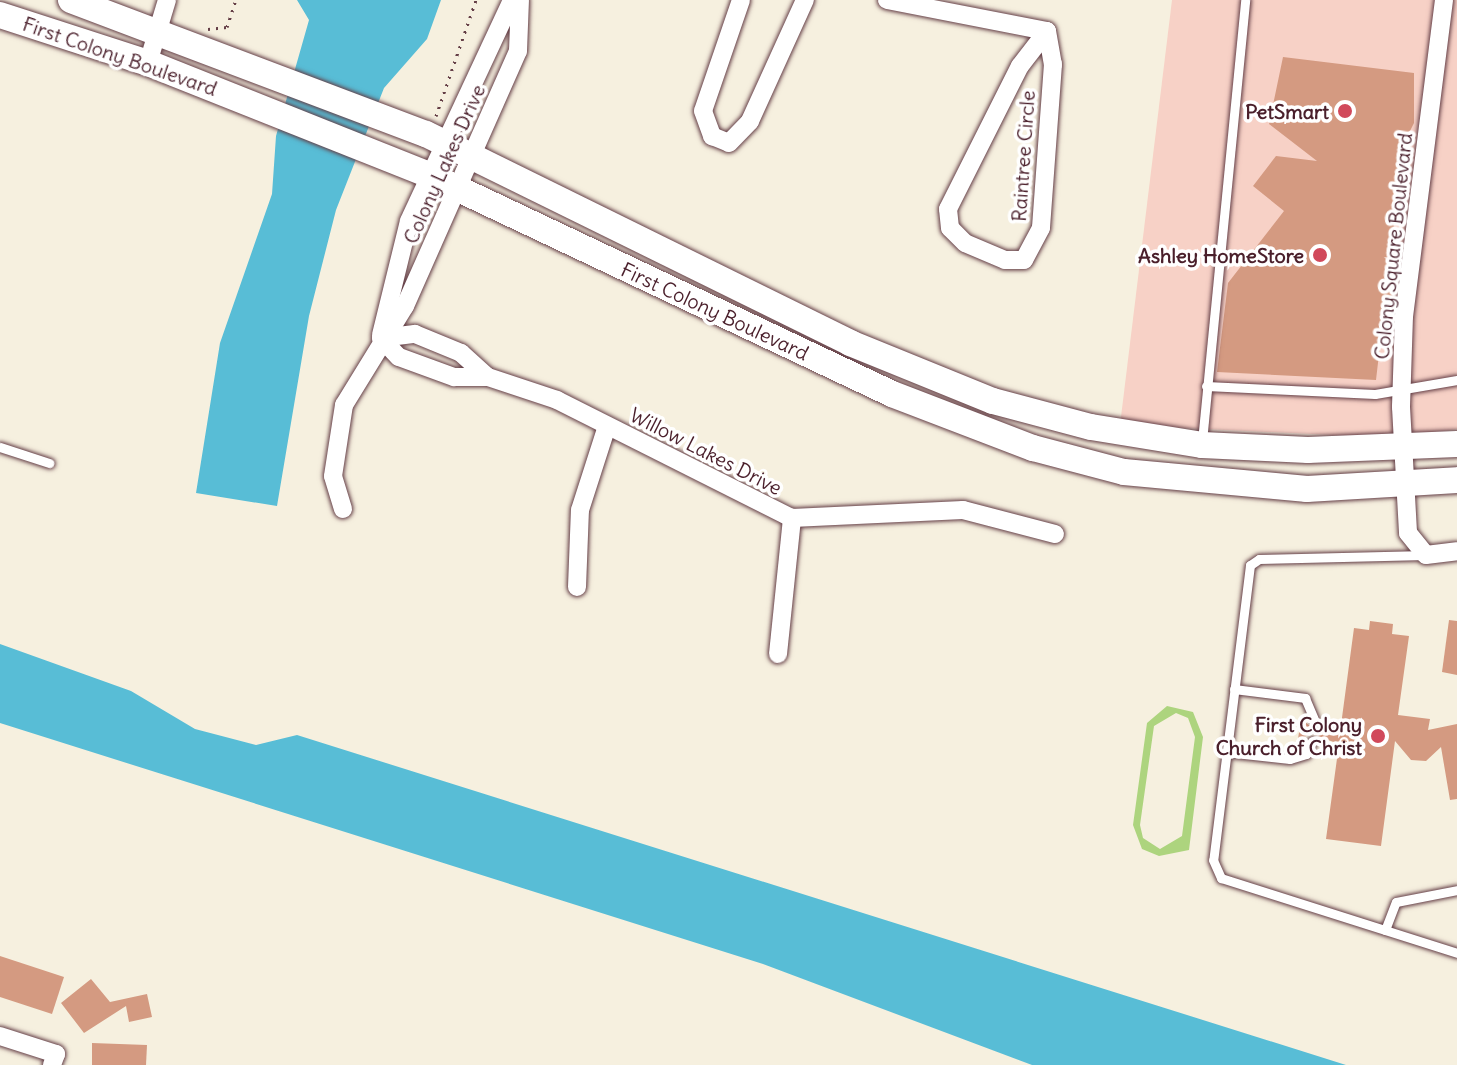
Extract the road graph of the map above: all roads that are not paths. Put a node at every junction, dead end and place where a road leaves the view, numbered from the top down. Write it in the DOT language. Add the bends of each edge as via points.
graph roads {
  1 [pos="71,0"];
  2 [pos="167,0"];
  3 [pos="512,0"];
  4 [pos="520,0"];
  5 [pos="741,0"];
  6 [pos="805,0"];
  7 [pos="1245,0"];
  8 [pos="1444,0"];
  9 [pos="899,1"];
  10 [pos="0,15"];
  11 [pos="158,29"];
  12 [pos="1047,31"];
  13 [pos="148,63"];
  14 [pos="434,138"];
  15 [pos="472,156"];
  16 [pos="429,175"];
  17 [pos="458,187"];
  18 [pos="743,288"];
  19 [pos="730,319"];
  20 [pos="381,338"];
  21 [pos="488,377"];
  22 [pos="1457,380"];
  23 [pos="1206,386"];
  24 [pos="1401,389"];
  25 [pos="607,426"];
  26 [pos="1457,444"];
  27 [pos="1202,445"];
  28 [pos="0,447"];
  29 [pos="1403,448"];
  30 [pos="49,463"];
  31 [pos="1203,480"];
  32 [pos="1457,480"];
  33 [pos="1404,488"];
  34 [pos="343,509"];
  35 [pos="792,518"];
  36 [pos="1055,534"];
  37 [pos="1457,551"];
  38 [pos="1426,555"];
  39 [pos="577,587"];
  40 [pos="778,654"];
  41 [pos="1234,689"];
  42 [pos="1315,721"];
  43 [pos="1312,741"];
  44 [pos="1226,752"];
  45 [pos="1457,890"];
  46 [pos="1385,930"];
  47 [pos="1457,953"];
  48 [pos="0,1036"];
  49 [pos="54,1060"];
  1 -- 11 [label="main road, First Colony Boulevard"];
  2 -- 11 [label="street"];
  3 -- 14 [label="street, Colony Lakes Drive"];
  4 -- 15 [label="street, Colony Lakes Drive" via="518,51"];
  5 -- 6 [label="street" via="703,111 712,136 729,143 750,121"];
  7 -- 23 [label="lane"];
  8 -- 24 [label="street, Colony Square Boulevard"];
  9 -- 12 [label="street"];
  10 -- 13 [label="main road, First Colony Boulevard"];
  11 -- 13 [label="street"];
  11 -- 14 [label="main road, First Colony Boulevard"];
  12 -- 12 [label="street, Raintree Circle" via="1020,66 948,209 950,228 965,243 1005,260 1024,260 1041,228 1053,64"];
  13 -- 16 [label="main road, First Colony Boulevard"];
  14 -- 15 [label="main road, First Colony Boulevard"];
  14 -- 16 [label="street, Colony Lakes Drive"];
  15 -- 17 [label="street, Colony Lakes Drive"];
  15 -- 18 [label="main road, First Colony Boulevard"];
  16 -- 17 [label="main road, First Colony Boulevard"];
  16 -- 20 [label="street, Colony Lakes Drive" via="387,291"];
  17 -- 19 [label="main road, First Colony Boulevard"];
  17 -- 20 [label="street, Colony Lakes Drive" via="405,306"];
  18 -- 19 [label="main road"];
  18 -- 27 [label="main road, First Colony Boulevard" via="885,360 993,401 1091,427"];
  19 -- 31 [label="main road, First Colony Boulevard" via="892,394 1033,448 1124,472"];
  20 -- 21 [label="street, Willow Lakes Drive" via="399,357 454,377"];
  20 -- 21 [label="street, Willow Lakes Drive" via="415,334 461,353"];
  20 -- 34 [label="street, Colony Lakes Drive" via="344,405 333,476"];
  21 -- 25 [label="street, Willow Lakes Drive"];
  22 -- 24 [label="lane"];
  23 -- 24 [label="lane" via="1375,394"];
  23 -- 27 [label="lane"];
  24 -- 29 [label="street, Colony Square Boulevard"];
  25 -- 35 [label="street, Willow Lakes Drive"];
  25 -- 39 [label="street" via="580,510"];
  26 -- 29 [label="main road, First Colony Boulevard"];
  27 -- 29 [label="main road, First Colony Boulevard"];
  27 -- 31 [label="main road"];
  28 -- 30 [label="lane"];
  29 -- 33 [label="street, Colony Square Boulevard"];
  31 -- 33 [label="main road, First Colony Boulevard"];
  32 -- 33 [label="main road, First Colony Boulevard"];
  33 -- 38 [label="street, Colony Square Boulevard" via="1408,533"];
  35 -- 36 [label="street, Willow Lakes Drive" via="963,510"];
  35 -- 40 [label="street"];
  37 -- 38 [label="street"];
  38 -- 41 [label="lane" via="1259,559 1250,565"];
  41 -- 42 [label="lane" via="1305,698"];
  41 -- 44 [label="lane"];
  43 -- 44 [label="lane" via="1306,754 1290,759"];
  44 -- 46 [label="lane" via="1213,860 1221,878"];
  45 -- 46 [label="lane" via="1396,902"];
  46 -- 47 [label="lane"];
  48 -- 49 [label="street"];
}
